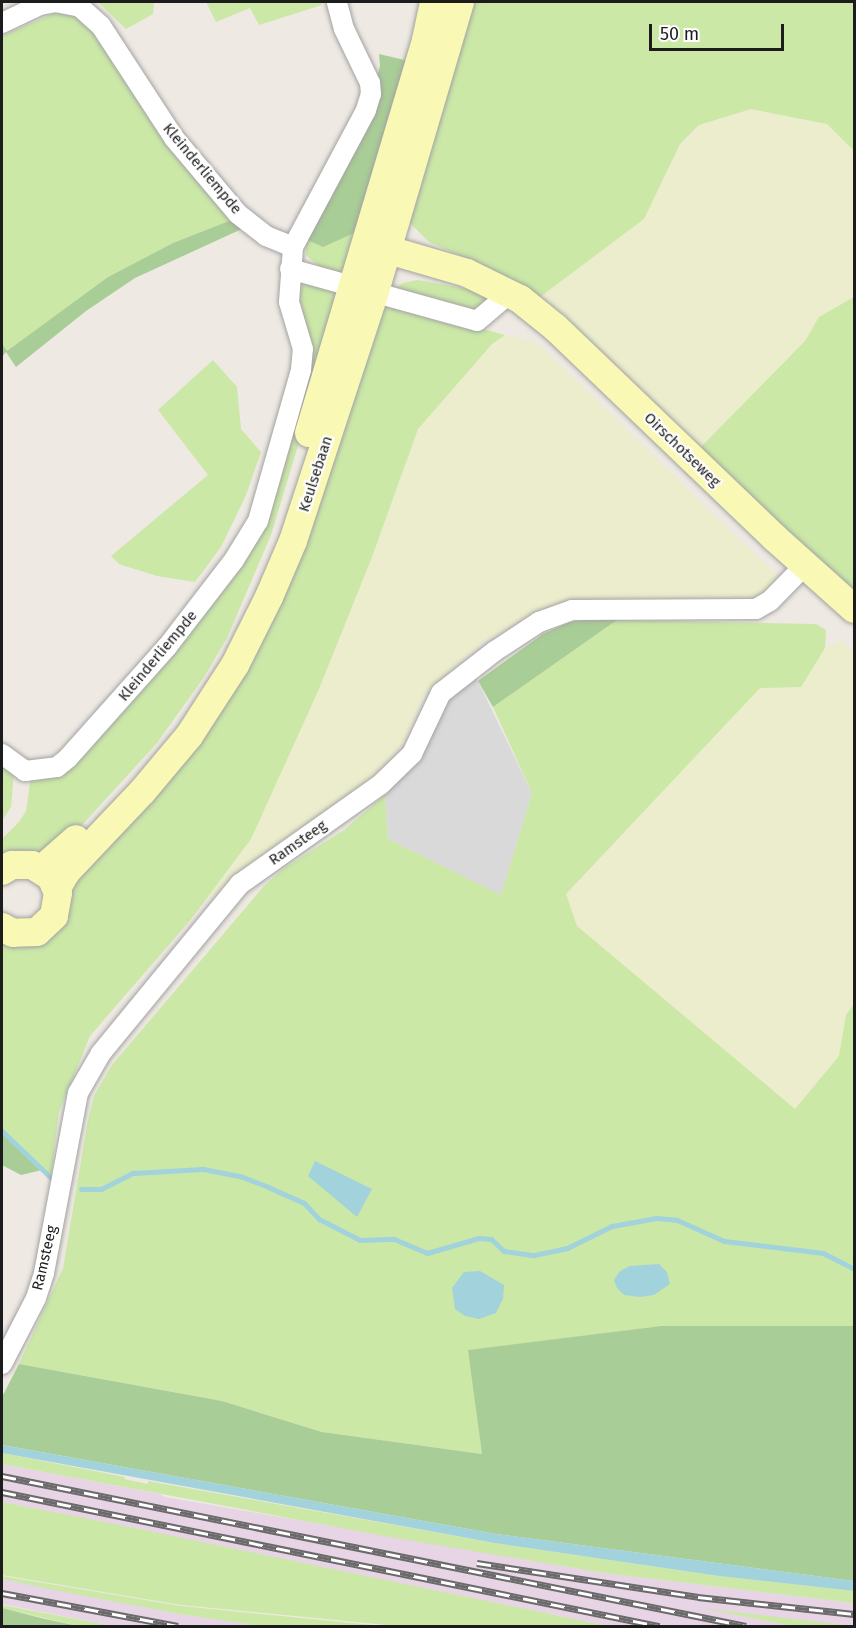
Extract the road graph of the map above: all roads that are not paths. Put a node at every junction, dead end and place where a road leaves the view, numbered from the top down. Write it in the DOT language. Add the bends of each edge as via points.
graph roads {
  1 [pos="337,2"];
  2 [pos="434,2"];
  3 [pos="460,2"];
  4 [pos="2,22"];
  5 [pos="377,246"];
  6 [pos="293,248"];
  7 [pos="290,269"];
  8 [pos="364,288"];
  9 [pos="510,293"];
  10 [pos="805,565"];
  11 [pos="855,609"];
  12 [pos="2,754"];
  13 [pos="5,864"];
  14 [pos="49,878"];
  15 [pos="2,928"];
  16 [pos="2,1364"];
  1 -- 6 [label="street" via="344,30 370,83 371,94"];
  2 -- 5 [label="main road, Keulsebaan"];
  3 -- 5 [label="main road, Keulsebaan"];
  4 -- 6 [label="street, Kleinderliempde" via="40,4 55,2 80,7 106,33 162,121 238,214 266,236"];
  5 -- 8 [label="main road, Keulsebaan"];
  5 -- 9 [label="main road, Oirschotseweg" via="467,273"];
  6 -- 7 [label="street"];
  7 -- 8 [label="street"];
  7 -- 12 [label="street, Kleinderliempde" via="289,302 303,349 301,370 258,521 234,560 173,639 68,758 57,767 25,771"];
  8 -- 9 [label="street" via="477,321"];
  8 -- 14 [label="main road, Keulsebaan" via="277,534 222,657 197,699"];
  9 -- 10 [label="main road, Oirschotseweg" via="556,328"];
  10 -- 11 [label="main road, Oirschotseweg"];
  10 -- 16 [label="street, Ramsteeg" via="770,601 756,609 573,610 539,622 441,693 412,754 380,785 240,884 101,1053 78,1093 44,1274"];
  13 -- 14 [label="main road" via="32,865"];
  14 -- 15 [label="main road" via="58,905 46,925 25,934"];
}
